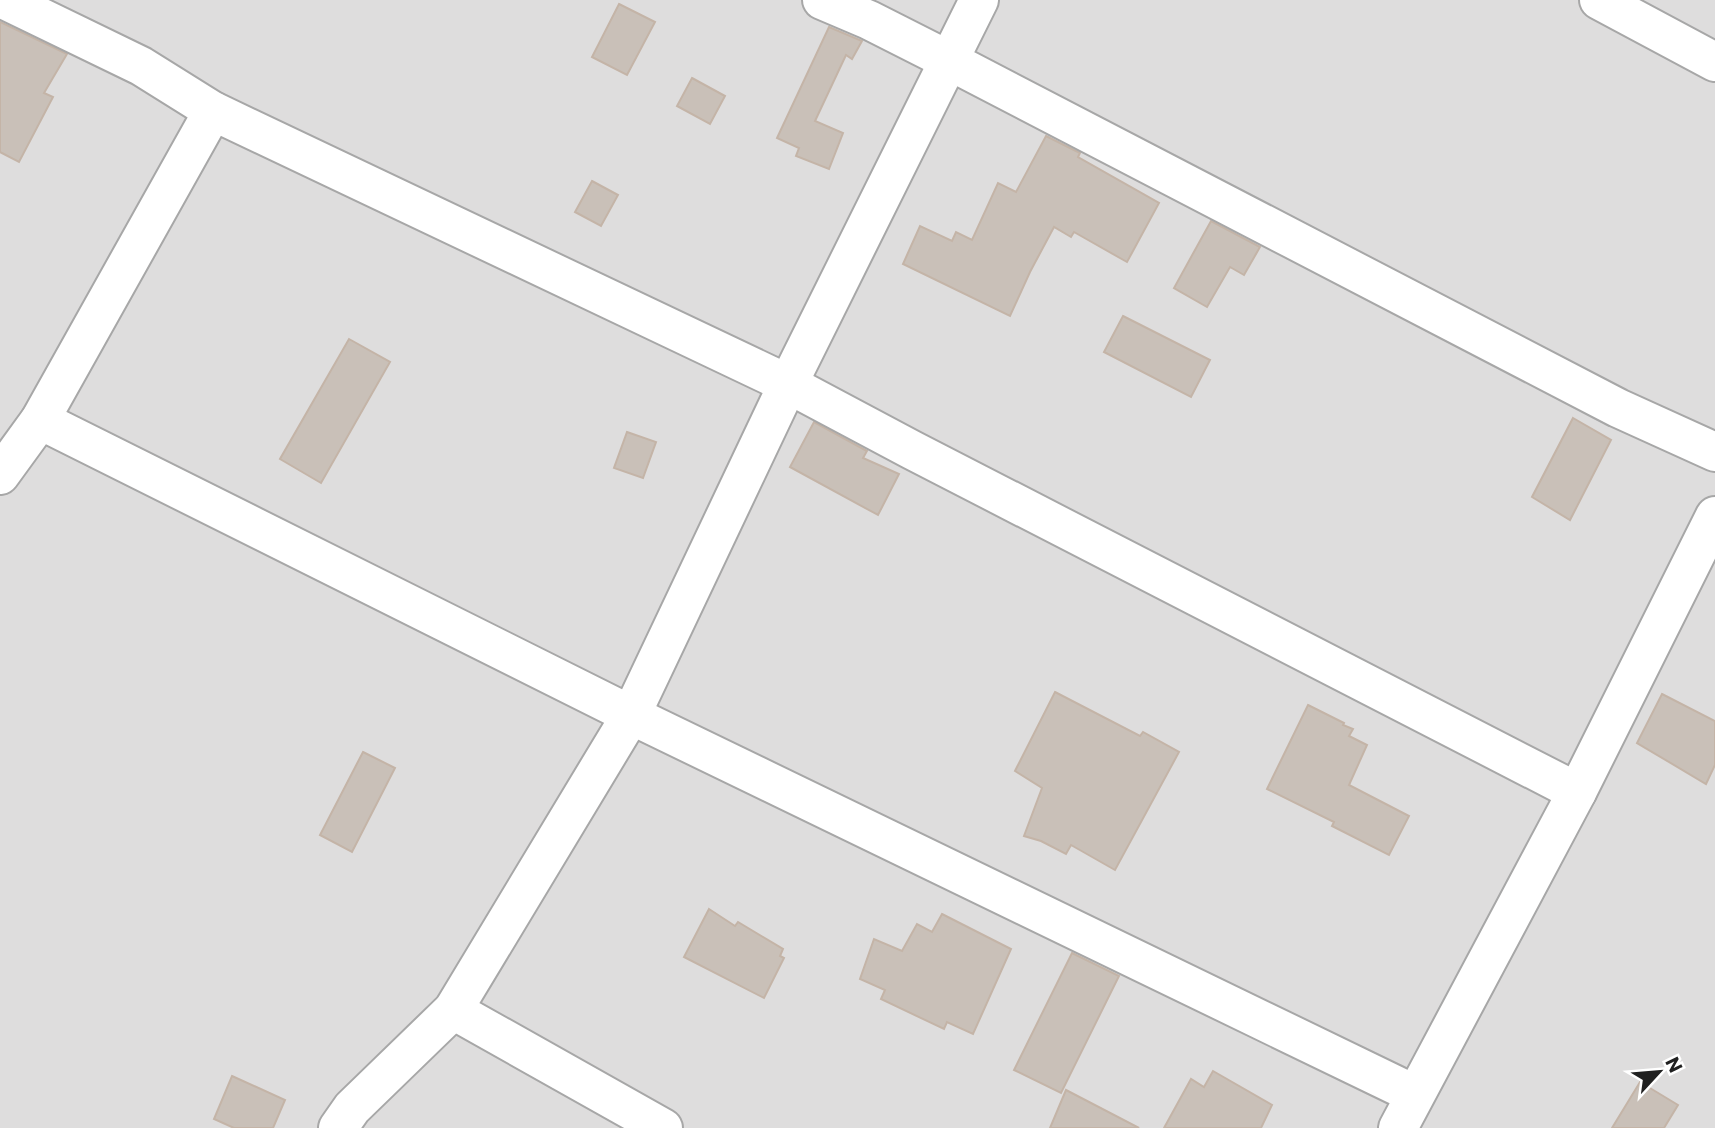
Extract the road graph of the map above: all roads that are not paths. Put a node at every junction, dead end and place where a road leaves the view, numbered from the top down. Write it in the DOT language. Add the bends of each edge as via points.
graph roads {
  1 [pos="5,0"];
  2 [pos="822,0"];
  3 [pos="979,0"];
  4 [pos="1599,0"];
  5 [pos="948,60"];
  6 [pos="1715,62"];
  7 [pos="213,111"];
  8 [pos="788,383"];
  9 [pos="40,419"];
  10 [pos="1715,452"];
  11 [pos="0,475"];
  12 [pos="1715,516"];
  13 [pos="631,715"];
  14 [pos="1577,792"];
  15 [pos="453,1010"];
  16 [pos="1414,1094"];
  17 [pos="338,1128"];
  18 [pos="663,1128"];
  19 [pos="1398,1128"];
  1 -- 7 [label="street" via="141,66"];
  2 -- 5 [label="street"];
  3 -- 5 [label="street"];
  4 -- 6 [label="street"];
  5 -- 8 [label="street"];
  5 -- 10 [label="street" via="1618,408"];
  7 -- 8 [label="street"];
  7 -- 9 [label="street"];
  8 -- 13 [label="street"];
  8 -- 14 [label="street"];
  9 -- 11 [label="street"];
  9 -- 13 [label="street"];
  12 -- 14 [label="street"];
  13 -- 15 [label="street"];
  13 -- 16 [label="street"];
  14 -- 16 [label="street"];
  15 -- 17 [label="street" via="352,1108"];
  15 -- 18 [label="street"];
  16 -- 19 [label="street"];
}
